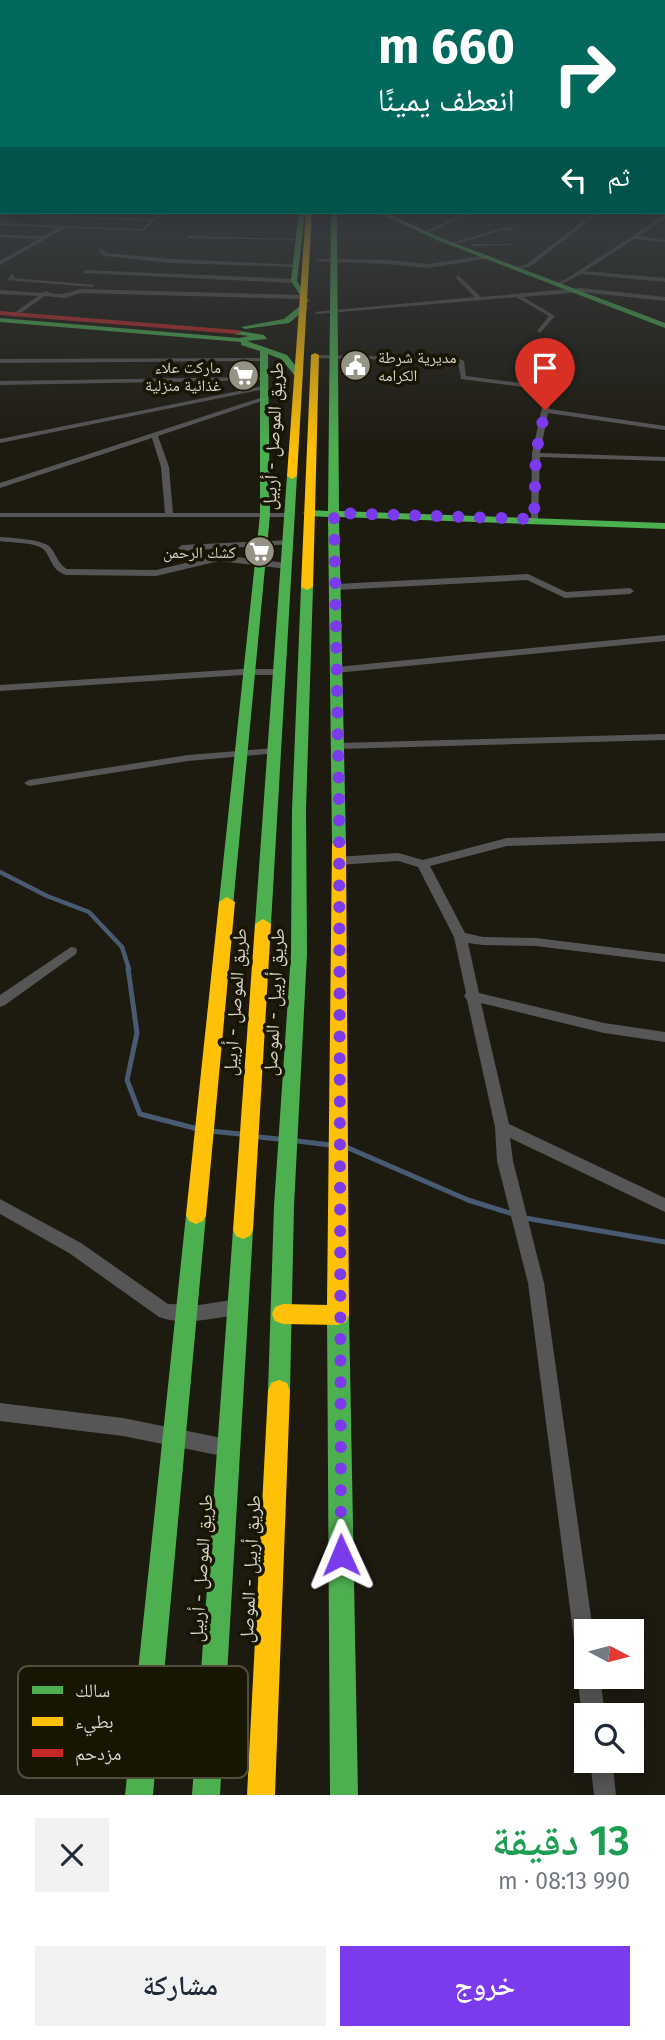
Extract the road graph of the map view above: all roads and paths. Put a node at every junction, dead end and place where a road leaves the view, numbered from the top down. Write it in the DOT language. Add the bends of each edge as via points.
graph roads {
  1 [pos="58,283"];
  2 [pos="61,283"];
  3 [pos="301,283"];
  4 [pos="311,283"];
  5 [pos="320,283"];
  6 [pos="464,283"];
  7 [pos="551,283"];
  8 [pos="569,283"];
  9 [pos="657,283"];
  10 [pos="86,285"];
  11 [pos="104,285"];
  12 [pos="650,286"];
  13 [pos="563,288"];
  14 [pos="80,291"];
  15 [pos="641,291"];
  16 [pos="0,292"];
  17 [pos="44,295"];
  18 [pos="516,295"];
  19 [pos="633,296"];
  20 [pos="479,298"];
  21 [pos="665,299"];
  22 [pos="312,305"];
  23 [pos="4,318"];
  24 [pos="665,326"];
  25 [pos="540,331"];
  26 [pos="209,333"];
  27 [pos="264,354"];
  28 [pos="314,357"];
  29 [pos="333,357"];
  30 [pos="0,361"];
  31 [pos="179,361"];
  32 [pos="299,375"];
  33 [pos="176,382"];
  34 [pos="0,383"];
  35 [pos="263,389"];
  36 [pos="545,410"];
  37 [pos="665,428"];
  38 [pos="154,435"];
  39 [pos="0,441"];
  40 [pos="536,455"];
  41 [pos="665,459"];
  42 [pos="0,486"];
  43 [pos="309,513"];
  44 [pos="334,513"];
  45 [pos="0,515"];
  46 [pos="265,515"];
  47 [pos="290,515"];
  48 [pos="169,516"];
  49 [pos="534,519"];
  50 [pos="665,526"];
  51 [pos="0,540"];
  52 [pos="289,542"];
  53 [pos="262,543"];
  54 [pos="182,548"];
  55 [pos="260,561"];
  56 [pos="287,566"];
  57 [pos="336,587"];
  58 [pos="630,591"];
  59 [pos="665,638"];
  60 [pos="336,670"];
  61 [pos="248,672"];
  62 [pos="279,672"];
  63 [pos="0,688"];
  64 [pos="665,737"];
  65 [pos="338,746"];
  66 [pos="274,751"];
  67 [pos="240,754"];
  68 [pos="29,783"];
  69 [pos="665,837"];
  70 [pos="337,861"];
  71 [pos="423,864"];
  72 [pos="460,937"];
  73 [pos="71,951"];
  74 [pos="665,958"];
  75 [pos="471,996"];
  76 [pos="0,1002"];
  77 [pos="665,1037"];
  78 [pos="502,1127"];
  79 [pos="665,1205"];
  80 [pos="0,1206"];
  81 [pos="238,1307"];
  82 [pos="186,1312"];
  83 [pos="283,1314"];
  84 [pos="338,1315"];
  85 [pos="0,1412"];
  86 [pos="174,1436"];
  87 [pos="231,1449"];
  88 [pos="581,1619"];
  89 [pos="152,1666"];
  90 [pos="215,1666"];
  91 [pos="602,1773"];
  92 [pos="261,1795"];
  93 [pos="344,1795"];
  94 [pos="605,1795"];
  1 -- 2 [label="street"];
  2 -- 10 [label="street"];
  2 -- 17 [label="street"];
  3 -- 22 [label="main road"];
  4 -- 22 [label="main road, طريق الموصل - أربيل"];
  5 -- 22 [label="main road, طريق أربيل - الموصل"];
  6 -- 20 [label="street"];
  7 -- 13 [label="main road"];
  8 -- 13 [label="street"];
  9 -- 12 [label="street"];
  10 -- 11 [label="street"];
  10 -- 14 [label="street"];
  13 -- 18 [label="street"];
  13 -- 19 [label="street"];
  13 -- 24 [label="main road"];
  14 -- 17 [label="street"];
  14 -- 22 [label="street"];
  15 -- 19 [label="street"];
  16 -- 17 [label="street"];
  17 -- 23 [label="street"];
  18 -- 20 [label="street"];
  18 -- 25 [label="street" via="552,316"];
  19 -- 21 [label="street"];
  20 -- 22 [label="street"];
  22 -- 26 [label="main road" via="277,323"];
  22 -- 28 [label="main road, طريق أربيل - الموصل"];
  22 -- 29 [label="main road"];
  22 -- 32 [label="main road, طريق الموصل - أربيل"];
  23 -- 26 [label="main road"];
  26 -- 27 [label="main road"];
  27 -- 31 [label="street"];
  27 -- 32 [label="main road" via="292,363"];
  27 -- 35 [label="main road"];
  28 -- 29 [label="street"];
  28 -- 43 [label="main road, طريق أربيل - الموصل"];
  29 -- 36 [label="street" via="454,359 461,361 463,378 550,388"];
  29 -- 44 [label="main road"];
  30 -- 31 [label="street"];
  31 -- 33 [label="street"];
  32 -- 47 [label="main road, طريق الموصل - أربيل"];
  33 -- 34 [label="street"];
  33 -- 35 [label="street"];
  35 -- 38 [label="street"];
  35 -- 39 [label="street"];
  35 -- 46 [label="main road"];
  36 -- 37 [label="street"];
  36 -- 40 [label="street"];
  38 -- 42 [label="street"];
  38 -- 48 [label="street" via="165,467"];
  40 -- 41 [label="street"];
  40 -- 49 [label="street"];
  43 -- 44 [label="main road"];
  43 -- 83 [label="main road, طريق أربيل - الموصل" via="299,953"];
  44 -- 49 [label="main road"];
  44 -- 57 [label="main road"];
  45 -- 48 [label="street"];
  46 -- 47 [label="street"];
  46 -- 48 [label="street"];
  46 -- 53 [label="main road"];
  47 -- 52 [label="main road, طريق الموصل - أربيل"];
  49 -- 50 [label="main road"];
  51 -- 55 [label="street" via="42,545 57,568 66,572 156,573 210,559"];
  52 -- 53 [label="street"];
  52 -- 56 [label="main road, طريق الموصل - أربيل"];
  53 -- 54 [label="street"];
  53 -- 55 [label="main road"];
  55 -- 56 [label="street"];
  55 -- 61 [label="main road"];
  56 -- 62 [label="main road, طريق الموصل - أربيل"];
  57 -- 58 [label="street" via="528,577 565,596"];
  57 -- 60 [label="main road"];
  59 -- 60 [label="street"];
  60 -- 65 [label="main road"];
  61 -- 62 [label="street"];
  61 -- 63 [label="street"];
  61 -- 67 [label="main road"];
  62 -- 66 [label="main road, طريق الموصل - أربيل"];
  64 -- 65 [label="street"];
  65 -- 70 [label="main road"];
  66 -- 67 [label="street"];
  66 -- 81 [label="main road, طريق الموصل - أربيل"];
  67 -- 68 [label="street"];
  67 -- 82 [label="main road"];
  69 -- 71 [label="street" via="507,842"];
  70 -- 71 [label="street" via="398,857"];
  70 -- 84 [label="main road"];
  71 -- 72 [label="street"];
  72 -- 74 [label="street"];
  72 -- 75 [label="street"];
  73 -- 76 [label="street"];
  75 -- 77 [label="street" via="604,1028"];
  75 -- 78 [label="street"];
  78 -- 79 [label="street"];
  78 -- 88 [label="street" via="505,1161 536,1283"];
  80 -- 82 [label="street" via="75,1248 165,1312"];
  81 -- 82 [label="street"];
  81 -- 87 [label="main road, طريق الموصل - أربيل"];
  82 -- 86 [label="main road"];
  83 -- 84 [label="main road"];
  83 -- 92 [label="main road, طريق أربيل - الموصل"];
  84 -- 93 [label="main road"];
  85 -- 86 [label="street"];
  86 -- 87 [label="street"];
  86 -- 89 [label="main road"];
  87 -- 90 [label="main road, طريق الموصل - أربيل"];
  91 -- 94 [label="street"];
}
